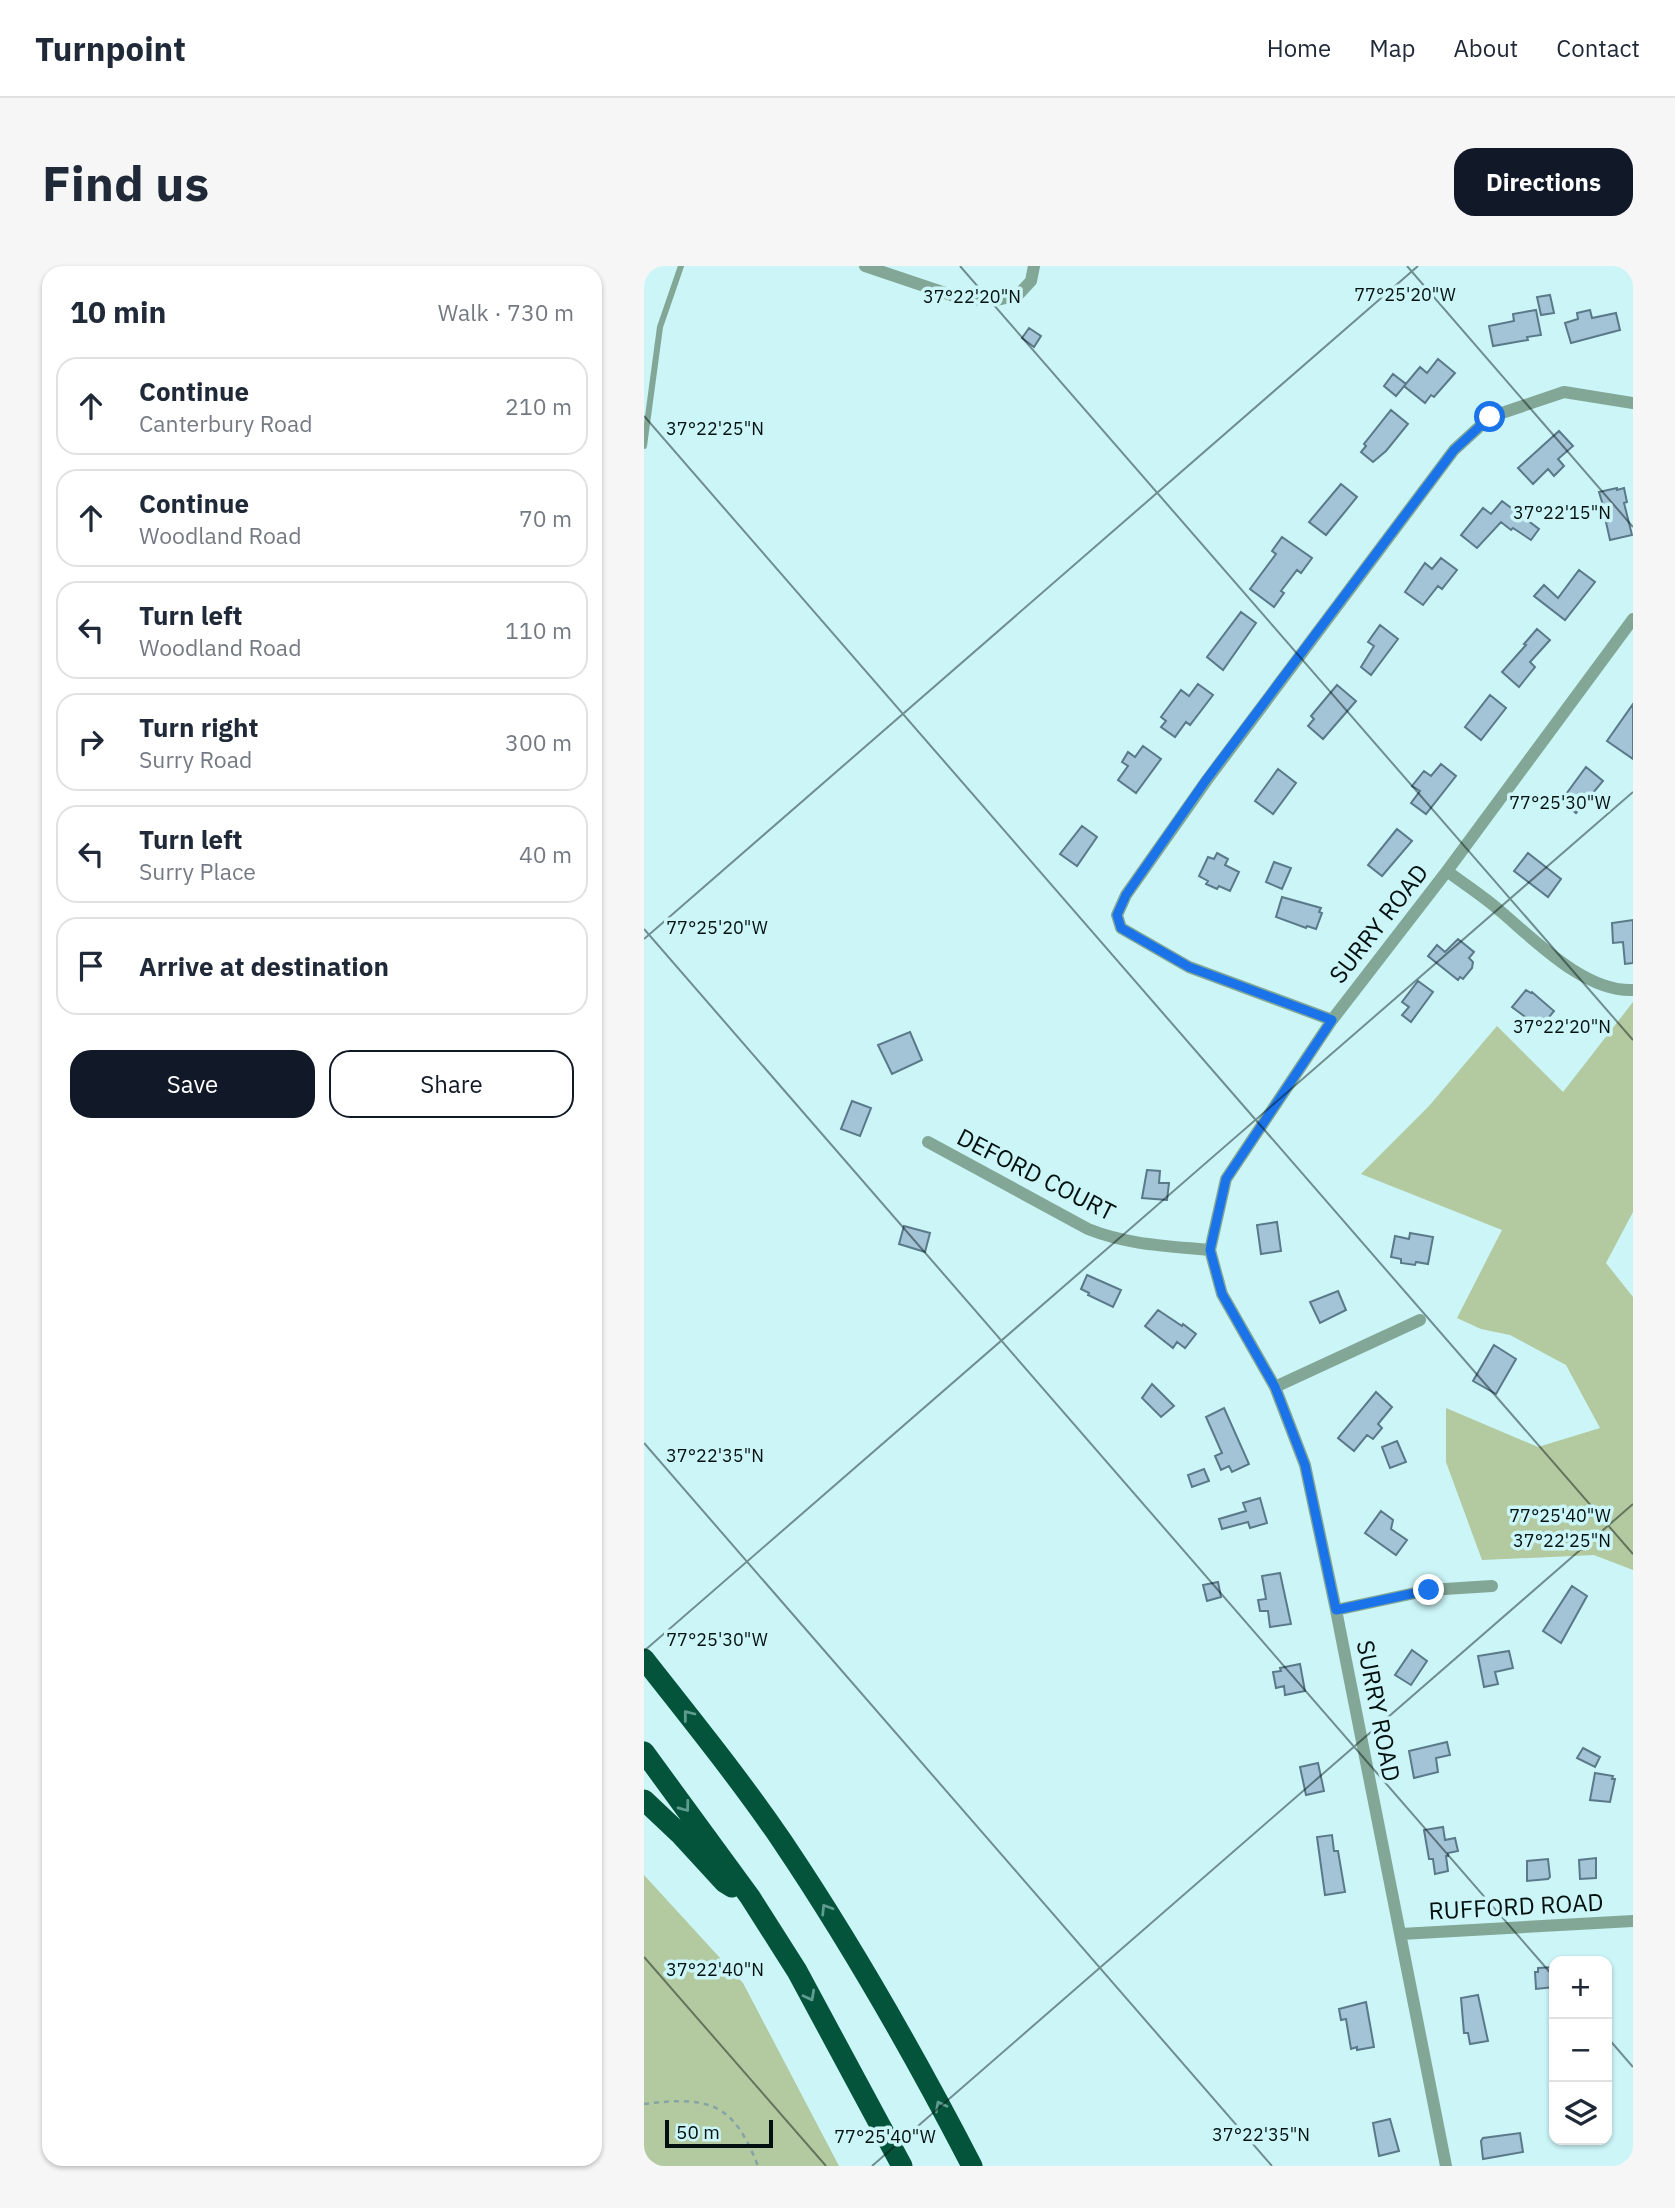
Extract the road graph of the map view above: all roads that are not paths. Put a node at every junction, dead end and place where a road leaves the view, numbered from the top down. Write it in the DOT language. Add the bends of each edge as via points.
graph roads {
  1 [pos="681,266"];
  2 [pos="865,266"];
  3 [pos="1034,266"];
  4 [pos="1633,404"];
  5 [pos="644,446"];
  6 [pos="1633,619"];
  7 [pos="1447,871"];
  8 [pos="1633,990"];
  9 [pos="1332,1020"];
  10 [pos="928,1142"];
  11 [pos="1210,1250"];
  12 [pos="1420,1320"];
  13 [pos="1275,1387"];
  14 [pos="1492,1586"];
  15 [pos="1336,1610"];
  16 [pos="644,1659"];
  17 [pos="644,1752"];
  18 [pos="644,1800"];
  19 [pos="750,1897"];
  20 [pos="1633,1921"];
  21 [pos="1401,1934"];
  22 [pos="902,2166"];
  23 [pos="972,2166"];
  24 [pos="1447,2166"];
  1 -- 5 [label="lane" via="660,327"];
  2 -- 3 [label="street" via="963,299 997,300 1018,295 1031,281"];
  4 -- 9 [label="street" via="1564,392 1490,417 1454,450 1206,780 1126,895 1117,915 1121,928 1189,967"];
  6 -- 7 [label="street, SURRY ROAD"];
  7 -- 8 [label="street" via="1578,973 1609,987"];
  7 -- 9 [label="street, SURRY ROAD"];
  9 -- 11 [label="street, SURRY ROAD" via="1226,1179"];
  10 -- 11 [label="street, DEFORD COURT" via="1110,1238"];
  11 -- 13 [label="street, SURRY ROAD" via="1222,1294"];
  12 -- 13 [label="street"];
  13 -- 15 [label="street, SURRY ROAD" via="1305,1465"];
  14 -- 15 [label="street" via="1429,1590"];
  15 -- 21 [label="street, SURRY ROAD"];
  23 -- 16 [label="highway, one-way" via="898,2028 825,1907 744,1789"];
  17 -- 19 [label="highway, one-way"];
  18 -- 19 [label="highway" via="724,1882"];
  19 -- 22 [label="highway, one-way" via="797,1971"];
  20 -- 21 [label="street, RUFFORD ROAD"];
  21 -- 24 [label="street, SURRY ROAD"];
}
